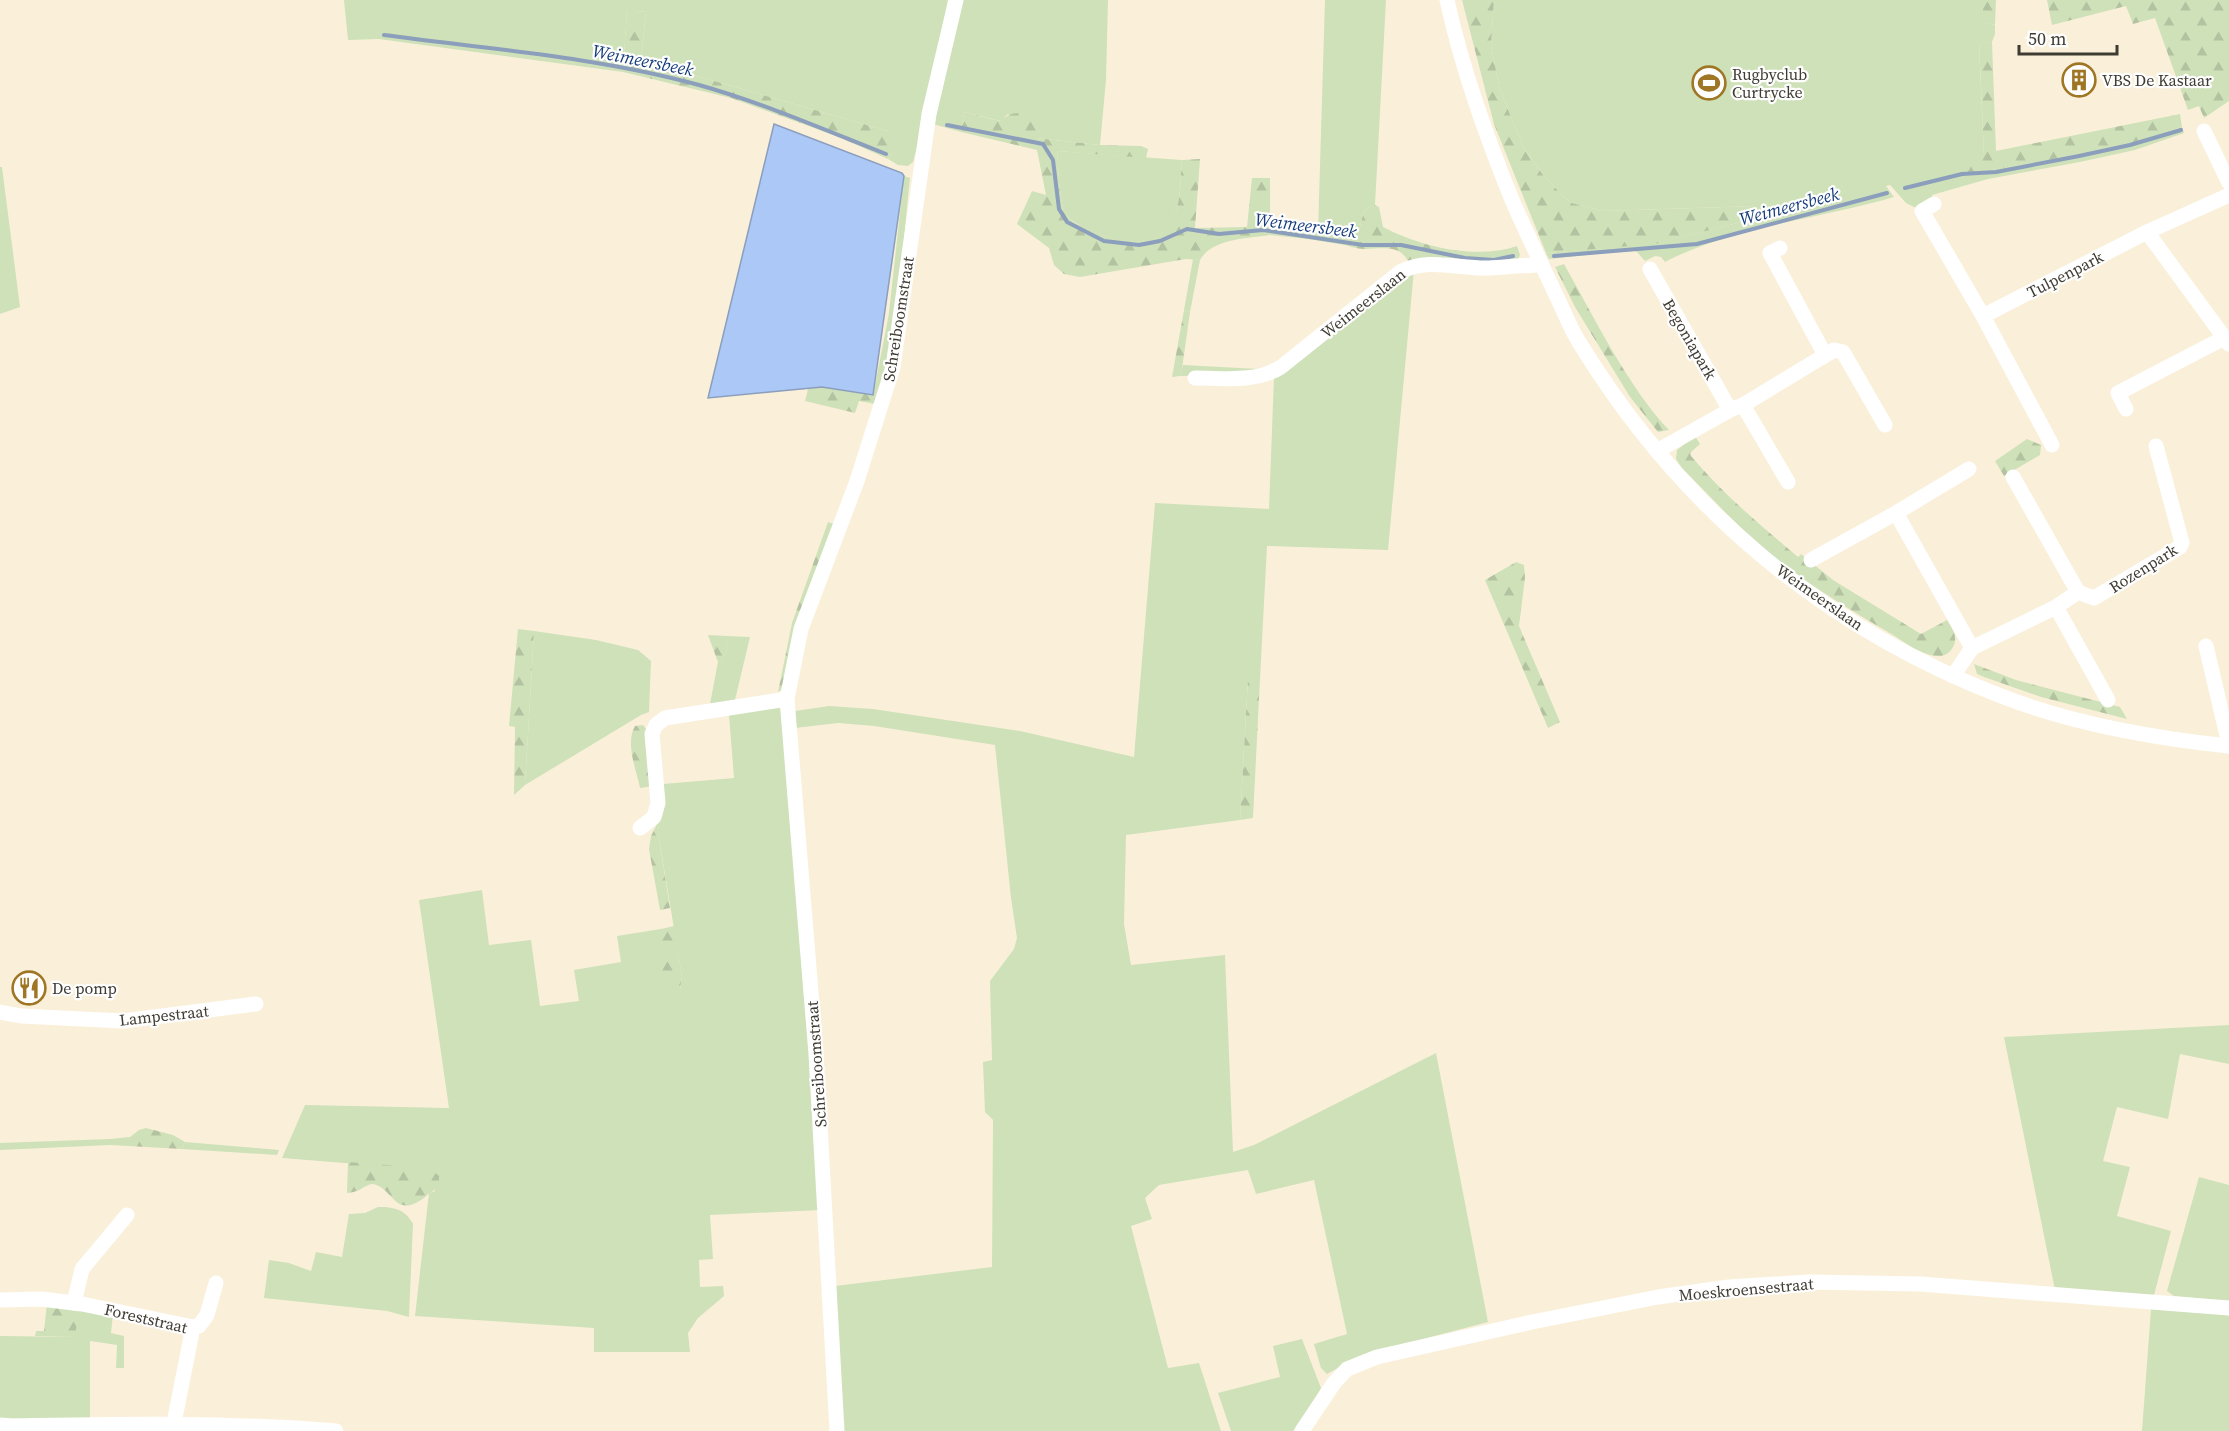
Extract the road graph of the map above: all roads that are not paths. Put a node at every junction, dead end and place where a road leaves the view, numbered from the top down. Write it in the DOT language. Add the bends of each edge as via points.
graph roads {
  1 [pos="956,0"];
  2 [pos="1447,0"];
  3 [pos="2204,131"];
  4 [pos="2229,183"];
  5 [pos="2229,195"];
  6 [pos="1934,204"];
  7 [pos="2147,232"];
  8 [pos="1780,248"];
  9 [pos="1542,265"];
  10 [pos="1650,269"];
  11 [pos="1983,316"];
  12 [pos="2226,341"];
  13 [pos="1825,356"];
  14 [pos="1195,378"];
  15 [pos="1737,407"];
  16 [pos="2126,409"];
  17 [pos="1886,425"];
  18 [pos="2052,445"];
  19 [pos="2156,446"];
  20 [pos="1657,451"];
  21 [pos="1969,469"];
  22 [pos="2013,477"];
  23 [pos="1788,482"];
  24 [pos="1896,513"];
  25 [pos="1811,560"];
  26 [pos="2078,592"];
  27 [pos="2056,607"];
  28 [pos="2206,646"];
  29 [pos="1972,648"];
  30 [pos="1953,676"];
  31 [pos="787,699"];
  32 [pos="2108,700"];
  33 [pos="2228,746"];
  34 [pos="640,828"];
  35 [pos="256,1004"];
  36 [pos="0,1012"];
  37 [pos="127,1215"];
  38 [pos="216,1283"];
  39 [pos="0,1300"];
  40 [pos="74,1303"];
  41 [pos="2229,1308"];
  42 [pos="194,1327"];
  43 [pos="174,1423"];
  44 [pos="0,1425"];
  45 [pos="336,1431"];
  46 [pos="837,1431"];
  47 [pos="1302,1431"];
  1 -- 31 [label="street, Schreiboomstraat" via="929,114 893,367 857,482 801,628"];
  2 -- 9 [label="street, Weimeerslaan" via="1470,87 1493,153"];
  3 -- 4 [label="street"];
  5 -- 7 [label="street, Tulpenpark"];
  6 -- 11 [label="street" via="1922,211"];
  7 -- 11 [label="street, Tulpenpark"];
  7 -- 12 [label="street"];
  8 -- 13 [label="street" via="1770,253"];
  9 -- 14 [label="street, Weimeerslaan" via="1411,266 1269,374 1255,378"];
  9 -- 20 [label="street, Weimeerslaan" via="1578,341"];
  10 -- 15 [label="street, Begoniapark"];
  11 -- 18 [label="street"];
  12 -- 16 [label="street" via="2118,393"];
  13 -- 15 [label="street"];
  13 -- 17 [label="street" via="1834,350 1843,352"];
  15 -- 20 [label="street"];
  15 -- 23 [label="street, Begoniapark"];
  19 -- 26 [label="street, Rozenpark" via="2180,547 2094,598"];
  20 -- 30 [label="street, Weimeerslaan" via="1692,492 1790,579 1845,618"];
  21 -- 24 [label="street"];
  22 -- 26 [label="street"];
  24 -- 25 [label="street"];
  24 -- 29 [label="street"];
  26 -- 27 [label="street"];
  27 -- 29 [label="street"];
  27 -- 32 [label="street"];
  28 -- 33 [label="street, Weimeerslaan"];
  29 -- 30 [label="street"];
  30 -- 33 [label="street, Weimeerslaan" via="2066,717 2126,731"];
  31 -- 34 [label="street" via="665,718 656,725 652,734 658,803 654,817"];
  31 -- 46 [label="street, Schreiboomstraat" via="816,1054"];
  35 -- 36 [label="street, Lampestraat" via="123,1021"];
  37 -- 40 [label="street" via="82,1269"];
  38 -- 42 [label="street" via="207,1315"];
  39 -- 40 [label="street, Foreststraat"];
  40 -- 42 [label="street, Foreststraat"];
  41 -- 47 [label="street, Moeskroensestraat" via="1920,1284 1808,1282 1729,1287 1532,1322 1377,1357 1347,1369"];
  42 -- 43 [label="street, Foreststraat"];
  43 -- 44 [label="street"];
  43 -- 45 [label="street"];
}
